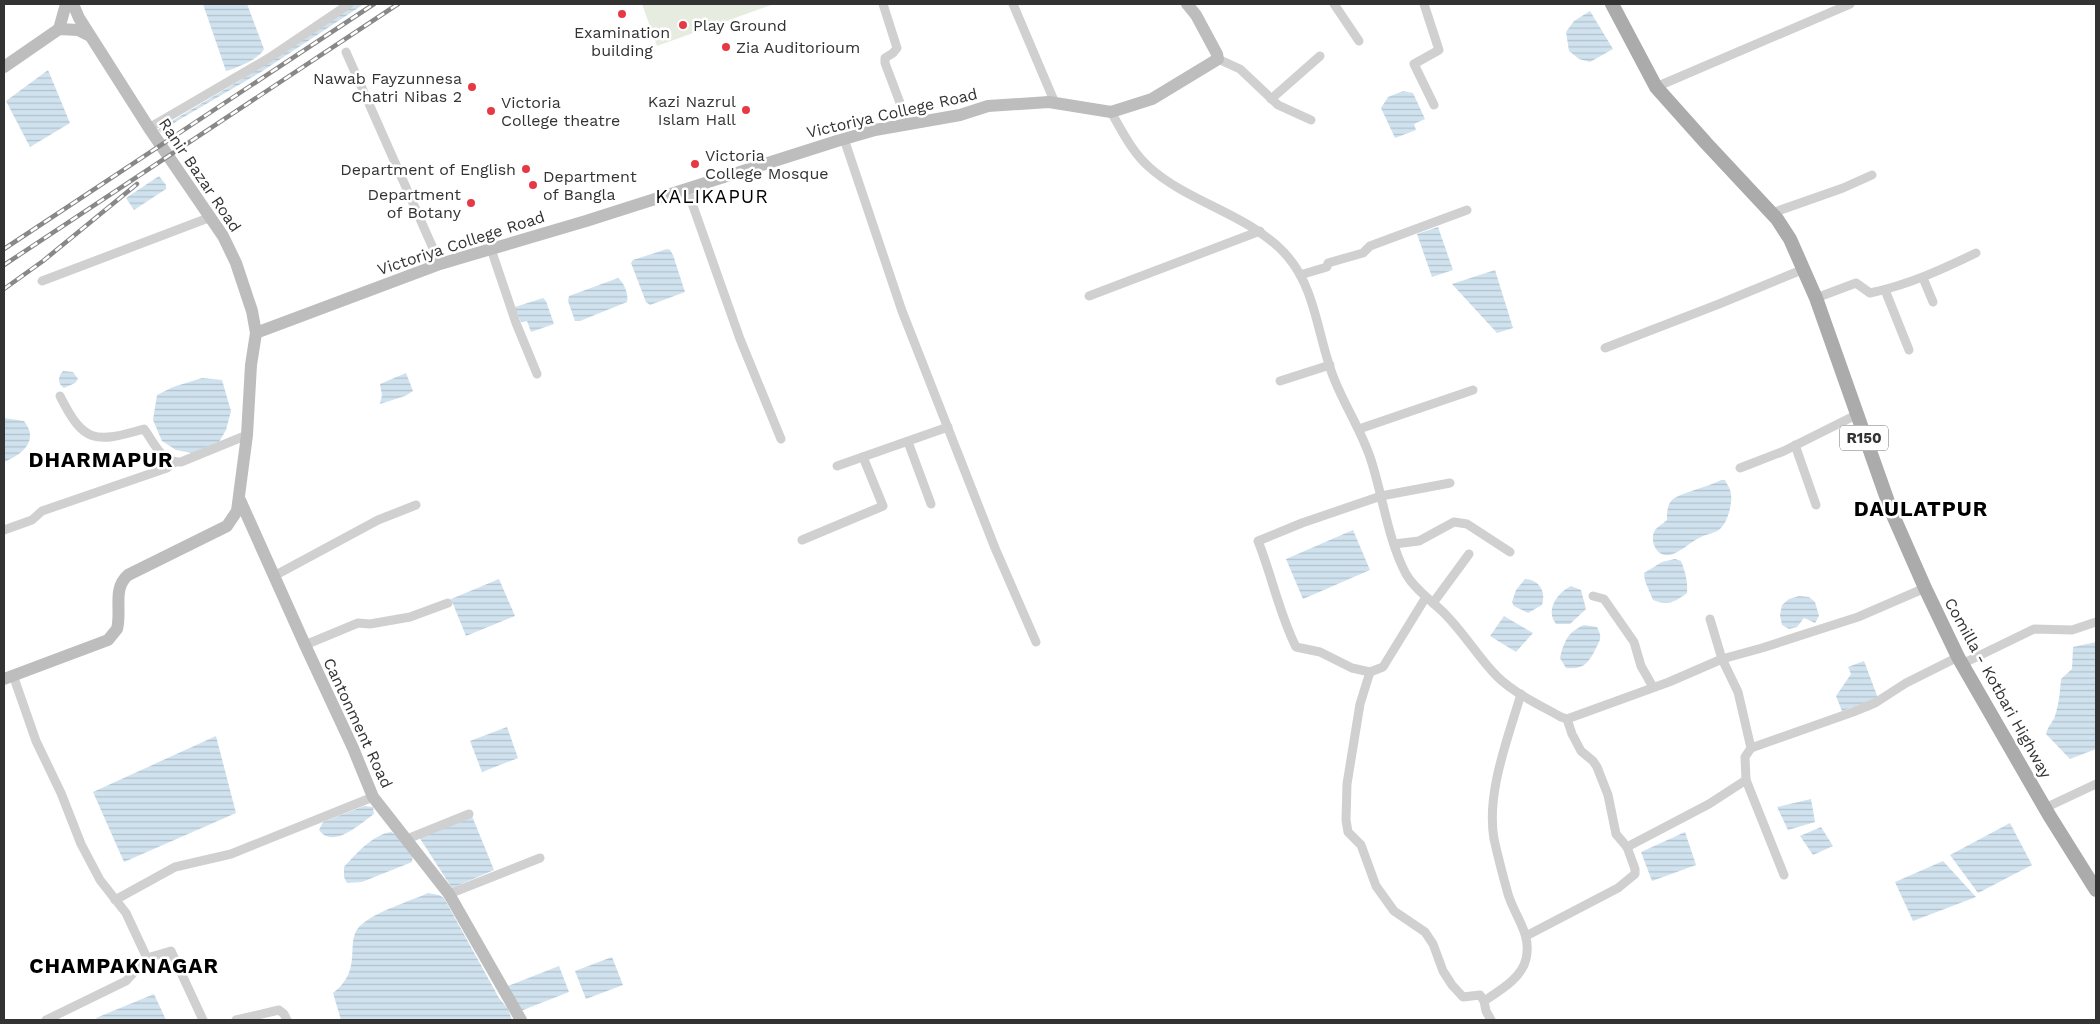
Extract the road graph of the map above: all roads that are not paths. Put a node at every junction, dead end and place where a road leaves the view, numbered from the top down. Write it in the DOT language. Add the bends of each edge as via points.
graph roads {
  1 [pos="66,4"];
  2 [pos="73,4"];
  3 [pos="349,4"];
  4 [pos="883,4"];
  5 [pos="1013,4"];
  6 [pos="1187,4"];
  7 [pos="1334,4"];
  8 [pos="1424,4"];
  9 [pos="1612,4"];
  10 [pos="1847,4"];
  11 [pos="59,29"];
  12 [pos="91,36"];
  13 [pos="1359,41"];
  14 [pos="346,52"];
  15 [pos="1320,56"];
  16 [pos="1218,59"];
  17 [pos="4,67"];
  18 [pos="1656,87"];
  19 [pos="1271,99"];
  20 [pos="1055,103"];
  21 [pos="1434,105"];
  22 [pos="1111,112"];
  23 [pos="1311,120"];
  24 [pos="908,124"];
  25 [pos="149,128"];
  26 [pos="844,139"];
  27 [pos="1872,175"];
  28 [pos="687,189"];
  29 [pos="1467,210"];
  30 [pos="1772,213"];
  31 [pos="210,217"];
  32 [pos="1260,232"];
  33 [pos="491,249"];
  34 [pos="1976,253"];
  35 [pos="440,264"];
  36 [pos="1804,269"];
  37 [pos="1300,275"];
  38 [pos="1923,278"];
  39 [pos="42,281"];
  40 [pos="1885,290"];
  41 [pos="1089,296"];
  42 [pos="1816,298"];
  43 [pos="1933,302"];
  44 [pos="256,333"];
  45 [pos="1605,348"];
  46 [pos="1909,350"];
  47 [pos="1330,365"];
  48 [pos="537,374"];
  49 [pos="1280,381"];
  50 [pos="1473,390"];
  51 [pos="60,396"];
  52 [pos="1856,415"];
  53 [pos="948,426"];
  54 [pos="1360,429"];
  55 [pos="247,435"];
  56 [pos="781,439"];
  57 [pos="908,442"];
  58 [pos="1795,445"];
  59 [pos="863,457"];
  60 [pos="175,462"];
  61 [pos="837,466"];
  62 [pos="1740,468"];
  63 [pos="1450,483"];
  64 [pos="1381,496"];
  65 [pos="240,500"];
  66 [pos="931,504"];
  67 [pos="416,505"];
  68 [pos="1816,505"];
  69 [pos="4,530"];
  70 [pos="802,540"];
  71 [pos="1394,544"];
  72 [pos="1510,552"];
  73 [pos="1469,554"];
  74 [pos="274,576"];
  75 [pos="1925,588"];
  76 [pos="1593,596"];
  77 [pos="1429,600"];
  78 [pos="448,603"];
  79 [pos="1710,620"];
  80 [pos="2096,622"];
  81 [pos="1036,642"];
  82 [pos="304,645"];
  83 [pos="1722,659"];
  84 [pos="1960,661"];
  85 [pos="1370,672"];
  86 [pos="8,677"];
  87 [pos="1653,687"];
  88 [pos="1521,694"];
  89 [pos="1567,719"];
  90 [pos="1751,748"];
  91 [pos="1746,780"];
  92 [pos="2096,784"];
  93 [pos="373,797"];
  94 [pos="2045,808"];
  95 [pos="469,814"];
  96 [pos="407,840"];
  97 [pos="1626,847"];
  98 [pos="540,858"];
  99 [pos="1784,875"];
  100 [pos="2096,890"];
  101 [pos="449,894"];
  102 [pos="115,900"];
  103 [pos="1526,936"];
  104 [pos="147,958"];
  105 [pos="1484,1001"];
  106 [pos="46,1020"];
  107 [pos="203,1020"];
  108 [pos="236,1020"];
  109 [pos="287,1020"];
  110 [pos="522,1020"];
  111 [pos="1491,1020"];
  1 -- 11 [label="main road"];
  2 -- 12 [label="main road, Ranir Bazar Road" via="78,18"];
  3 -- 25 [label="street" via="268,58"];
  4 -- 24 [label="street" via="897,48 884,63"];
  5 -- 20 [label="street"];
  6 -- 16 [label="main road"];
  7 -- 13 [label="street"];
  8 -- 21 [label="street" via="1439,50 1414,64"];
  9 -- 18 [label="main road, Comilla - Kotbari Highway / R150"];
  10 -- 18 [label="street"];
  11 -- 12 [label="main road" via="78,30"];
  11 -- 17 [label="main road"];
  12 -- 25 [label="main road, Ranir Bazar Road"];
  14 -- 35 [label="street"];
  15 -- 19 [label="street"];
  16 -- 19 [label="street" via="1240,69"];
  16 -- 22 [label="main road, Victoriya College Road" via="1152,99"];
  18 -- 30 [label="main road, Comilla - Kotbari Highway / R150"];
  19 -- 23 [label="street"];
  20 -- 22 [label="main road, Victoriya College Road"];
  20 -- 24 [label="main road, Victoriya College Road" via="988,106"];
  22 -- 32 [label="street" via="1135,153 1149,168 1181,190"];
  24 -- 26 [label="main road, Victoriya College Road"];
  25 -- 31 [label="main road, Ranir Bazar Road"];
  26 -- 28 [label="main road, Victoriya College Road"];
  26 -- 53 [label="street" via="902,311"];
  27 -- 30 [label="street"];
  28 -- 33 [label="main road, Victoriya College Road"];
  28 -- 56 [label="street" via="740,339"];
  29 -- 37 [label="street"];
  30 -- 36 [label="main road, Comilla - Kotbari Highway / R150" via="1790,239"];
  31 -- 39 [label="street"];
  31 -- 44 [label="main road, Ranir Bazar Road" via="236,263"];
  32 -- 37 [label="street" via="1288,257"];
  32 -- 41 [label="street"];
  33 -- 35 [label="main road, Victoriya College Road"];
  33 -- 48 [label="street"];
  34 -- 38 [label="street"];
  35 -- 44 [label="main road, Victoriya College Road"];
  36 -- 42 [label="main road, Comilla - Kotbari Highway / R150"];
  36 -- 45 [label="street"];
  37 -- 47 [label="street" via="1308,289"];
  38 -- 40 [label="street"];
  38 -- 43 [label="street"];
  40 -- 42 [label="street" via="1870,293 1856,283"];
  40 -- 46 [label="street"];
  42 -- 52 [label="main road, Comilla - Kotbari Highway / R150"];
  44 -- 55 [label="main road, Ranir Bazar Road"];
  47 -- 49 [label="street"];
  47 -- 54 [label="street"];
  50 -- 54 [label="street"];
  51 -- 60 [label="street" via="74,422 94,438 117,437 144,429 163,456"];
  52 -- 58 [label="street"];
  52 -- 75 [label="main road, Comilla - Kotbari Highway / R150" via="1892,513"];
  53 -- 57 [label="street"];
  53 -- 81 [label="street" via="995,548"];
  54 -- 64 [label="street"];
  55 -- 60 [label="street"];
  55 -- 65 [label="main road, Ranir Bazar Road"];
  57 -- 59 [label="street"];
  57 -- 66 [label="street"];
  58 -- 62 [label="street"];
  58 -- 68 [label="street"];
  59 -- 61 [label="street"];
  59 -- 70 [label="street" via="883,506"];
  60 -- 69 [label="street" via="167,468 42,511 32,520"];
  63 -- 64 [label="street"];
  64 -- 71 [label="street"];
  64 -- 85 [label="street" via="1258,541 1296,647 1320,652 1352,668"];
  65 -- 74 [label="main road, Cantonment Road"];
  65 -- 86 [label="main road" via="227,526 123,579 119,585 117,629 108,640"];
  67 -- 74 [label="street" via="378,520"];
  71 -- 72 [label="street" via="1419,541 1454,522 1467,524"];
  71 -- 77 [label="street" via="1406,575"];
  73 -- 77 [label="street"];
  74 -- 82 [label="main road, Cantonment Road"];
  75 -- 83 [label="street" via="1858,617"];
  75 -- 84 [label="main road, Comilla - Kotbari Highway / R150"];
  76 -- 87 [label="street" via="1604,600 1634,642 1641,666"];
  77 -- 85 [label="street" via="1382,667"];
  77 -- 88 [label="street" via="1470,641 1493,672"];
  78 -- 82 [label="street" via="410,617 358,624"];
  79 -- 83 [label="street"];
  80 -- 84 [label="street" via="2072,630 2034,629"];
  82 -- 93 [label="main road, Cantonment Road"];
  83 -- 87 [label="street"];
  83 -- 90 [label="street" via="1738,692"];
  84 -- 90 [label="street" via="1906,683 1867,706"];
  84 -- 94 [label="main road, Comilla - Kotbari Highway / R150"];
  85 -- 105 [label="street" via="1360,704 1347,784 1348,832 1361,845 1376,886 1394,911 1425,932 1452,985 1463,997 1480,995"];
  86 -- 102 [label="street" via="81,844"];
  87 -- 89 [label="street"];
  88 -- 89 [label="street"];
  88 -- 103 [label="street" via="1503,753 1493,804 1494,837 1499,858 1508,893"];
  89 -- 97 [label="street" via="1581,752 1597,767 1608,795 1616,834"];
  90 -- 91 [label="street" via="1745,757"];
  91 -- 97 [label="street" via="1709,804"];
  91 -- 99 [label="street"];
  92 -- 94 [label="street"];
  93 -- 96 [label="main road, Cantonment Road"];
  93 -- 102 [label="street" via="231,854 175,867"];
  94 -- 100 [label="main road, Comilla - Kotbari Highway / R150"];
  95 -- 96 [label="street"];
  96 -- 101 [label="main road, Cantonment Road"];
  97 -- 103 [label="street" via="1635,869 1632,878 1610,893"];
  98 -- 101 [label="street"];
  101 -- 110 [label="main road, Cantonment Road"];
  102 -- 104 [label="street" via="126,913"];
  103 -- 105 [label="street" via="1526,961 1521,969 1510,982"];
  104 -- 106 [label="street" via="126,982"];
  104 -- 107 [label="street" via="173,953"];
  105 -- 111 [label="street"];
  108 -- 109 [label="street" via="280,1010"];
}
